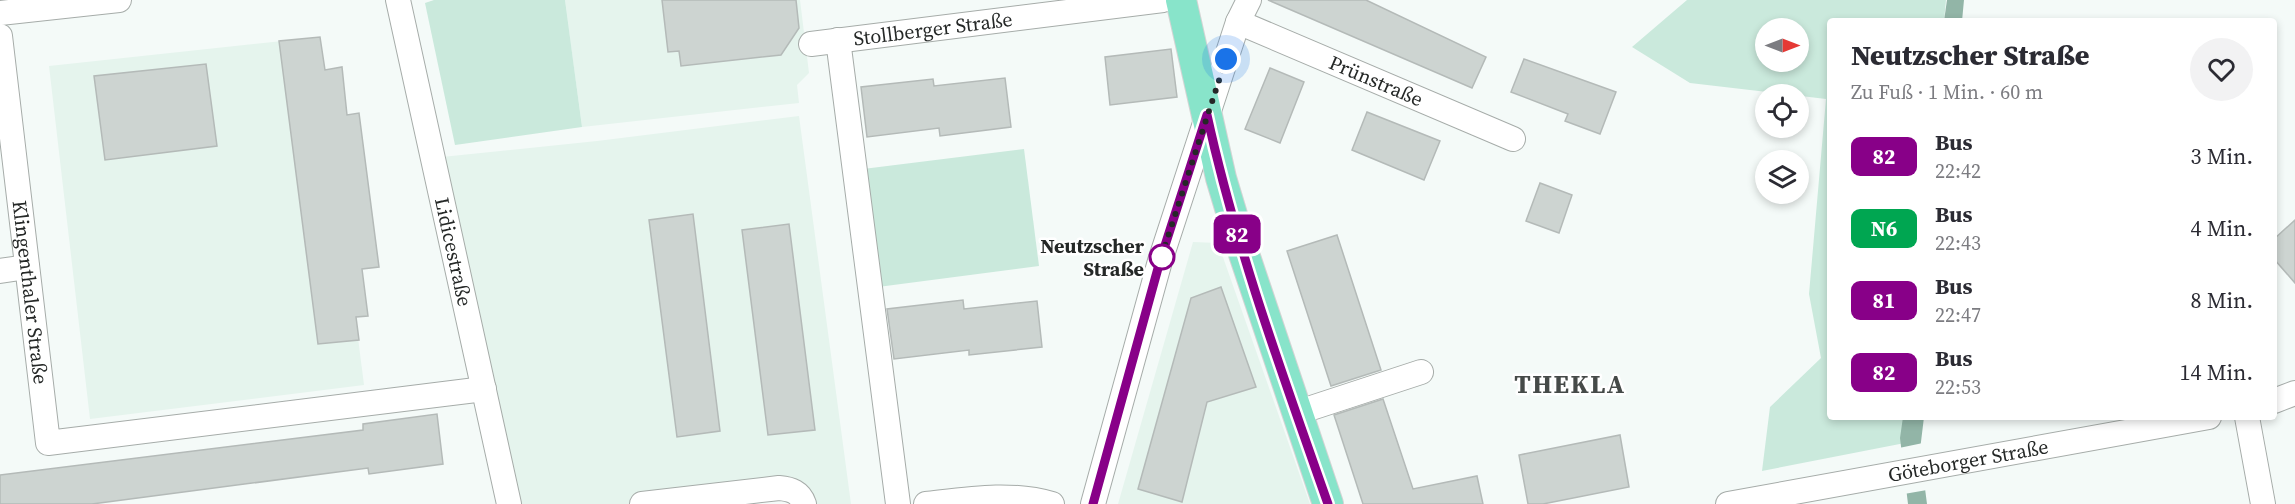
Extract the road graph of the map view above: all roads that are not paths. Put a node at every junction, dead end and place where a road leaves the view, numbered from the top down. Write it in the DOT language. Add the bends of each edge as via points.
graph roads {
  1 [pos="119,0"];
  2 [pos="398,0"];
  3 [pos="1163,0"];
  4 [pos="1181,0"];
  5 [pos="1249,0"];
  6 [pos="0,13"];
  7 [pos="1238,22"];
  8 [pos="0,36"];
  9 [pos="838,40"];
  10 [pos="811,44"];
  11 [pos="1207,115"];
  12 [pos="1513,139"];
  13 [pos="27,267"];
  14 [pos="0,270"];
  15 [pos="1421,372"];
  16 [pos="484,389"];
  17 [pos="2295,393"];
  18 [pos="2277,400"];
  19 [pos="1296,413"];
  20 [pos="2192,420"];
  21 [pos="2248,420"];
  22 [pos="509,504"];
  23 [pos="642,504"];
  24 [pos="804,504"];
  25 [pos="898,504"];
  26 [pos="926,504"];
  27 [pos="1052,504"];
  28 [pos="1093,504"];
  29 [pos="1328,504"];
  30 [pos="1728,504"];
  31 [pos="2263,504"];
  1 -- 6 [label="street"];
  2 -- 16 [label="street, Lidicestraße"];
  3 -- 9 [label="street, Stollberger Straße"];
  4 -- 11 [label="main road"];
  5 -- 7 [label="street"];
  7 -- 11 [label="street"];
  7 -- 12 [label="street, Prünstraße"];
  8 -- 13 [label="street, Klingenthaler Straße"];
  9 -- 10 [label="street, Stollberger Straße"];
  9 -- 25 [label="street"];
  11 -- 19 [label="main road" via="1221,178"];
  11 -- 28 [label="street" via="1160,261"];
  13 -- 14 [label="street"];
  13 -- 16 [label="street, Klingenthaler Straße" via="48,443"];
  15 -- 19 [label="street"];
  16 -- 22 [label="street, Lidicestraße"];
  17 -- 18 [label="street"];
  19 -- 29 [label="main road"];
  20 -- 30 [label="street, Göteborger Straße"];
  21 -- 31 [label="street"];
  23 -- 24 [label="street" via="779,488 792,489"];
  26 -- 27 [label="street" via="993,496"];
}
